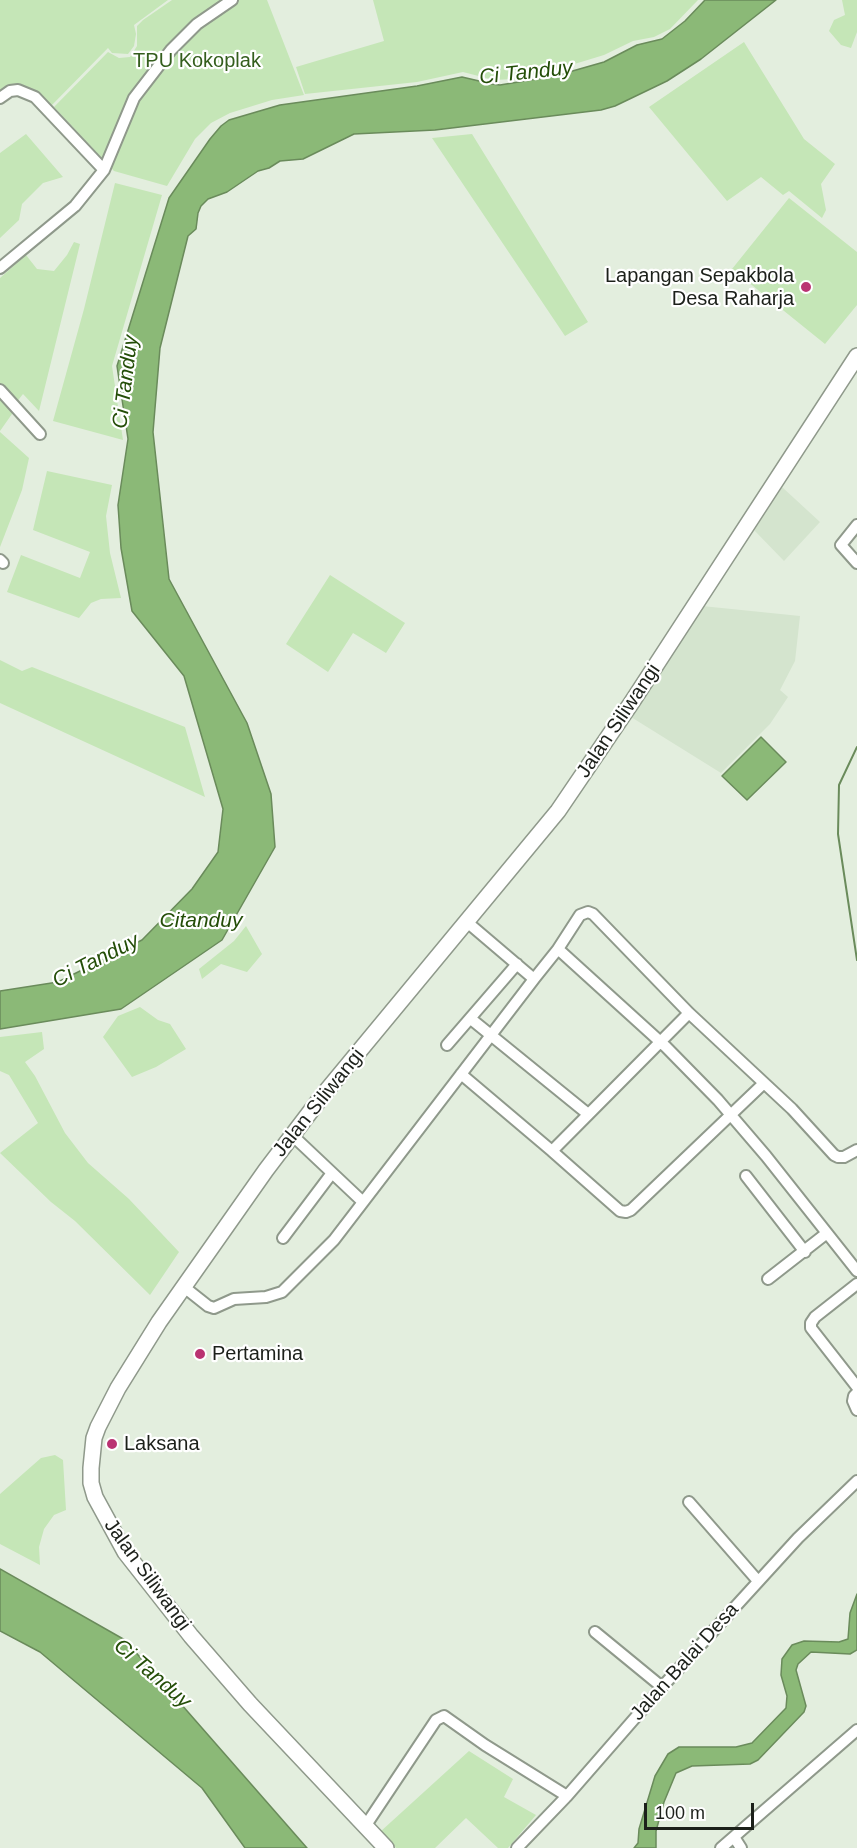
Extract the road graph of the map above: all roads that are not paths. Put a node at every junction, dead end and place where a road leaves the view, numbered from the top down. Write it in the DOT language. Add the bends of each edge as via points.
graph roads {
  1 [pos="232,0"];
  2 [pos="0,98"];
  3 [pos="104,170"];
  4 [pos="0,268"];
  5 [pos="854,367"];
  6 [pos="0,390"];
  7 [pos="40,434"];
  8 [pos="857,525"];
  9 [pos="857,563"];
  10 [pos="467,922"];
  11 [pos="558,949"];
  12 [pos="517,964"];
  13 [pos="534,980"];
  14 [pos="689,1013"];
  15 [pos="471,1019"];
  16 [pos="492,1035"];
  17 [pos="661,1042"];
  18 [pos="447,1045"];
  19 [pos="461,1074"];
  20 [pos="763,1084"];
  21 [pos="588,1114"];
  22 [pos="731,1114"];
  23 [pos="292,1135"];
  24 [pos="552,1150"];
  25 [pos="857,1150"];
  26 [pos="332,1173"];
  27 [pos="746,1176"];
  28 [pos="363,1202"];
  29 [pos="828,1233"];
  30 [pos="283,1238"];
  31 [pos="805,1252"];
  32 [pos="857,1271"];
  33 [pos="768,1279"];
  34 [pos="857,1284"];
  35 [pos="184,1287"];
  36 [pos="857,1387"];
  37 [pos="857,1393"];
  38 [pos="857,1410"];
  39 [pos="857,1481"];
  40 [pos="689,1502"];
  41 [pos="758,1581"];
  42 [pos="595,1632"];
  43 [pos="662,1687"];
  44 [pos="857,1730"];
  45 [pos="567,1796"];
  46 [pos="366,1825"];
  47 [pos="734,1838"];
  48 [pos="386,1848"];
  49 [pos="517,1848"];
  50 [pos="722,1848"];
  51 [pos="741,1848"];
  1 -- 3 [label="street" via="197,24 134,98"];
  2 -- 3 [label="street" via="18,90 35,97"];
  3 -- 4 [label="street" via="75,206"];
  5 -- 10 [label="highway, Jalan Siliwangi" via="595,758 558,811"];
  6 -- 7 [label="street"];
  8 -- 9 [label="street" via="841,545"];
  10 -- 12 [label="street"];
  10 -- 23 [label="highway, Jalan Siliwangi"];
  11 -- 13 [label="street"];
  11 -- 14 [label="street" via="580,915 588,912"];
  11 -- 17 [label="street"];
  12 -- 13 [label="street"];
  12 -- 15 [label="street"];
  13 -- 16 [label="street"];
  14 -- 17 [label="street"];
  14 -- 20 [label="street"];
  15 -- 16 [label="street"];
  15 -- 18 [label="street"];
  16 -- 19 [label="street"];
  16 -- 21 [label="street"];
  17 -- 21 [label="street"];
  17 -- 22 [label="street"];
  19 -- 24 [label="street"];
  19 -- 28 [label="street"];
  20 -- 22 [label="street"];
  20 -- 25 [label="street" via="834,1155 844,1157"];
  21 -- 24 [label="street"];
  22 -- 24 [label="street" via="626,1212 620,1211"];
  22 -- 29 [label="street"];
  23 -- 26 [label="street"];
  23 -- 35 [label="highway, Jalan Siliwangi"];
  26 -- 28 [label="street"];
  26 -- 30 [label="street"];
  27 -- 31 [label="street"];
  28 -- 35 [label="street" via="334,1240 282,1292 234,1299 214,1308"];
  29 -- 31 [label="street"];
  29 -- 32 [label="street"];
  31 -- 33 [label="street"];
  34 -- 36 [label="street" via="811,1323"];
  35 -- 46 [label="highway, Jalan Siliwangi" via="118,1388 98,1427 91,1468 95,1497 118,1541 191,1636"];
  37 -- 38 [label="street" via="853,1401"];
  39 -- 41 [label="street, Jalan Balai Desa"];
  40 -- 41 [label="street"];
  41 -- 43 [label="street, Jalan Balai Desa"];
  42 -- 43 [label="street"];
  43 -- 45 [label="street, Jalan Balai Desa"];
  44 -- 47 [label="street"];
  45 -- 46 [label="street" via="444,1716 436,1720"];
  45 -- 49 [label="street, Jalan Balai Desa"];
  46 -- 48 [label="highway, Jalan Siliwangi"];
  47 -- 50 [label="street"];
  47 -- 51 [label="street"];
}
